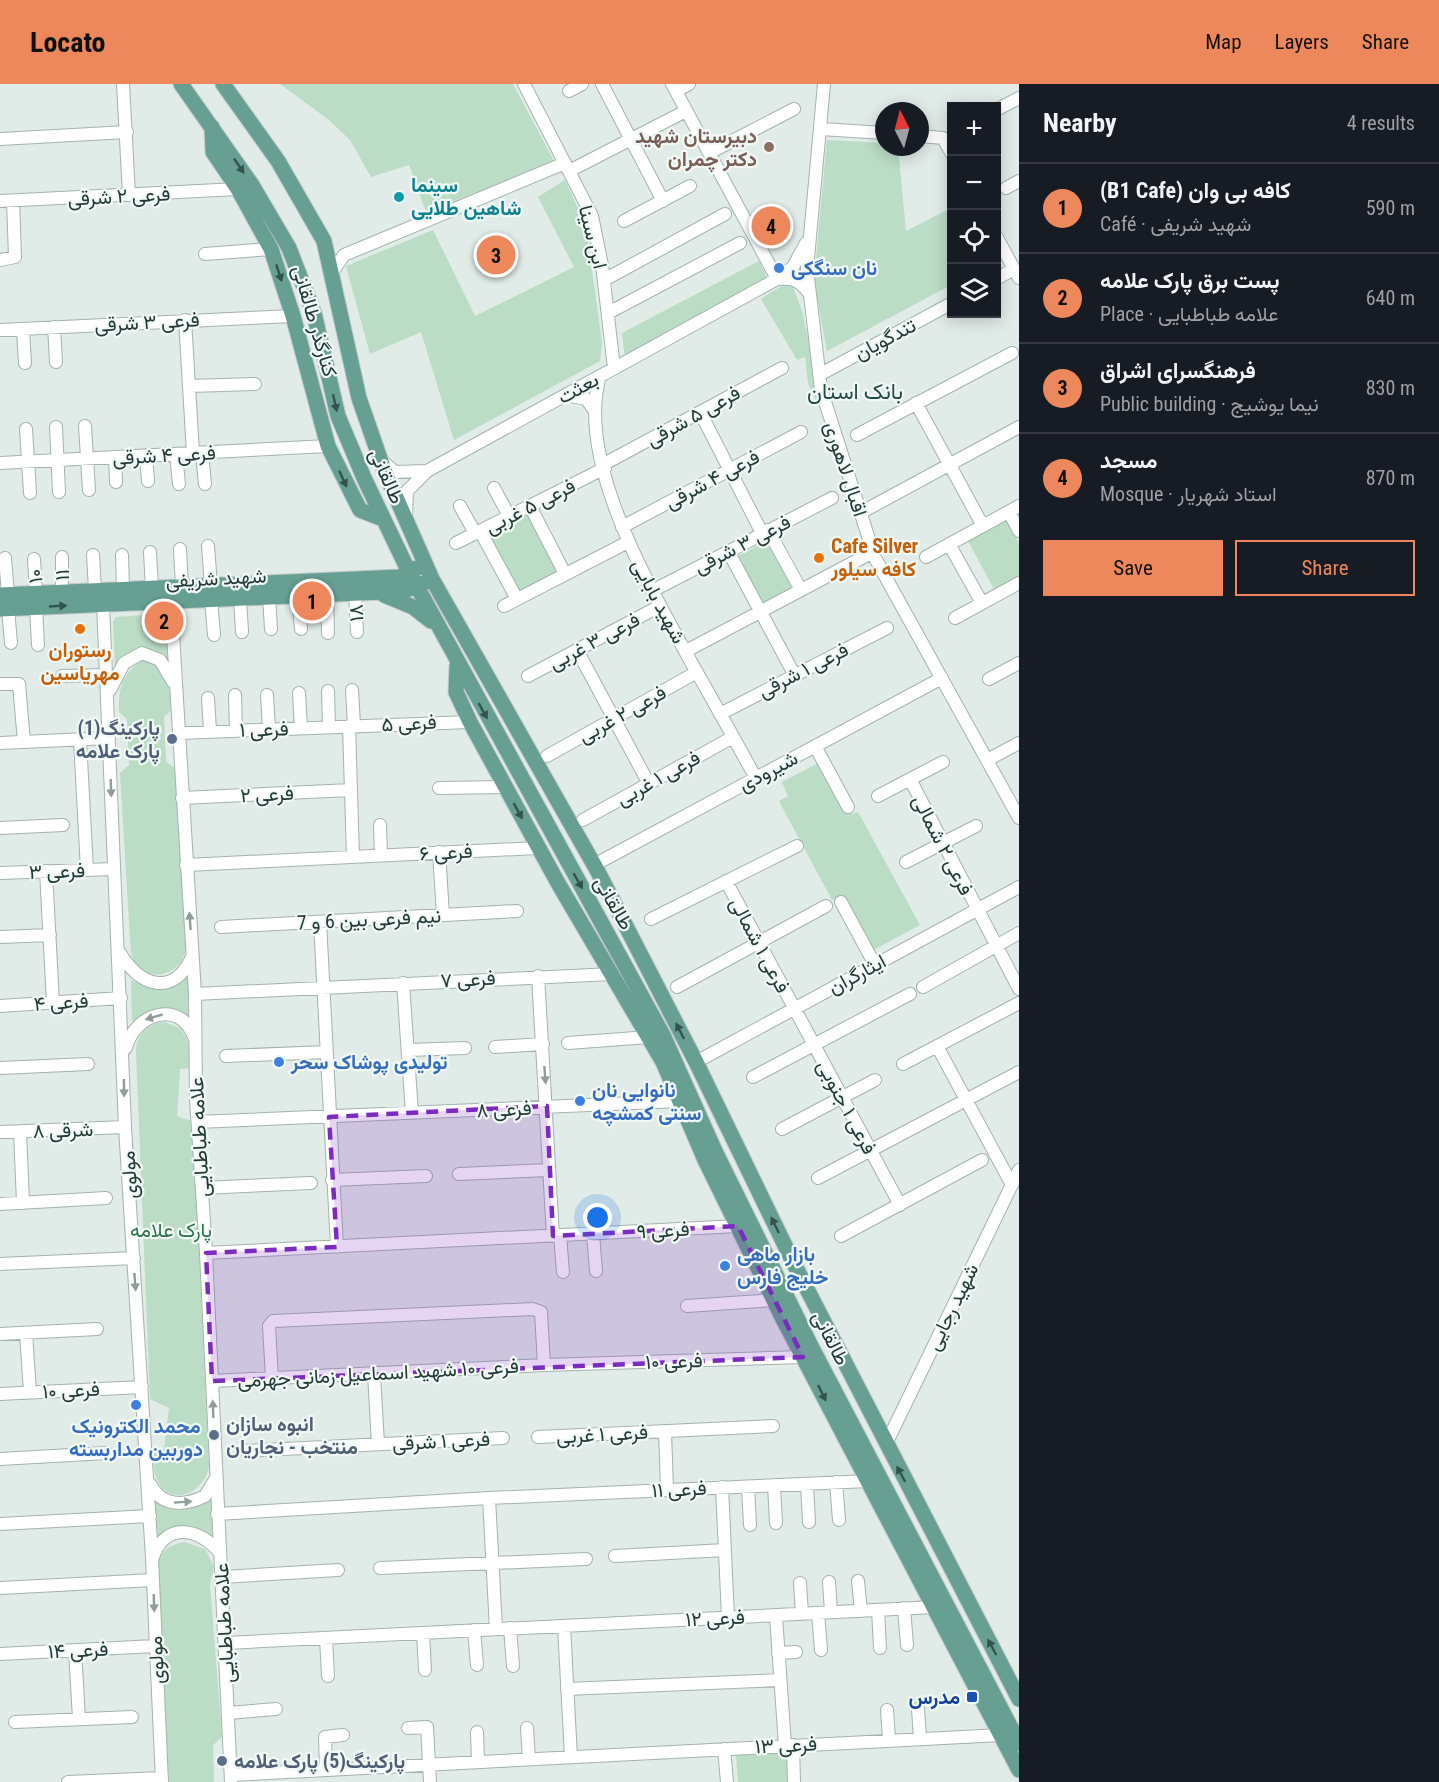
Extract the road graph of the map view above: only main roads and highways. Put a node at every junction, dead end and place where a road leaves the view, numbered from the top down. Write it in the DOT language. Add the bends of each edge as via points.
graph roads {
  1 [pos="181,84"];
  2 [pos="224,84"];
  3 [pos="212,127"];
  4 [pos="386,525"];
  5 [pos="425,564"];
  6 [pos="409,572"];
  7 [pos="432,579"];
  8 [pos="373,585"];
  9 [pos="417,587"];
  10 [pos="329,589"];
  11 [pos="211,592"];
  12 [pos="36,600"];
  13 [pos="4,602"];
  14 [pos="438,627"];
  15 [pos="457,663"];
  16 [pos="711,1142"];
  17 [pos="719,1188"];
  18 [pos="1019,1698"];
  19 [pos="1019,1743"];
  20 [pos="1019,1770"];
  1 -- 3 [label="main road, طالقانی"];
  2 -- 5 [label="main road, طالقانی" via="307,207 324,241 359,398 380,459"];
  3 -- 4 [label="main road, طالقانی, one-way" via="289,248 314,313 338,416"];
  3 -- 4 [label="main road, کنارگذر طالقانی, one-way" via="213,152 271,249 328,446 360,510"];
  4 -- 6 [label="main road, طالقانی"];
  4 -- 8 [label="main road" via="393,552 389,566"];
  5 -- 6 [label="main road, شهید شریفی"];
  5 -- 7 [label="main road, طالقانی"];
  6 -- 8 [label="main road, شهید شریفی"];
  6 -- 9 [label="main road, طالقانی"];
  7 -- 9 [label="main road, شهید شریفی"];
  18 -- 7 [label="main road, طالقانی, one-way" via="790,1256 594,865"];
  8 -- 9 [label="main road, شهید شریفی"];
  8 -- 10 [label="main road, شهید شریفی"];
  8 -- 10 [label="main road, شهید شریفی" via="355,593"];
  8 -- 14 [label="main road" via="413,607"];
  9 -- 14 [label="main road, طالقانی"];
  10 -- 11 [label="main road, شهید شریفی"];
  10 -- 11 [label="main road, شهید شریفی" via="240,598"];
  12 -- 11 [label="main road, شهید شریفی, one-way" via="103,604 171,601"];
  11 -- 12 [label="main road, شهید شریفی" via="182,586 62,592"];
  12 -- 13 [label="main road, شهید شریفی"];
  14 -- 15 [label="main road, طالقانی"];
  15 -- 16 [label="main road, طالقانی, one-way" via="629,971 681,1072"];
  15 -- 17 [label="main road, one-way" via="456,692 470,722 538,848 649,1037"];
  16 -- 17 [label="main road"];
  16 -- 19 [label="main road, طالقانی" via="812,1348"];
  17 -- 20 [label="main road, one-way"];
}
